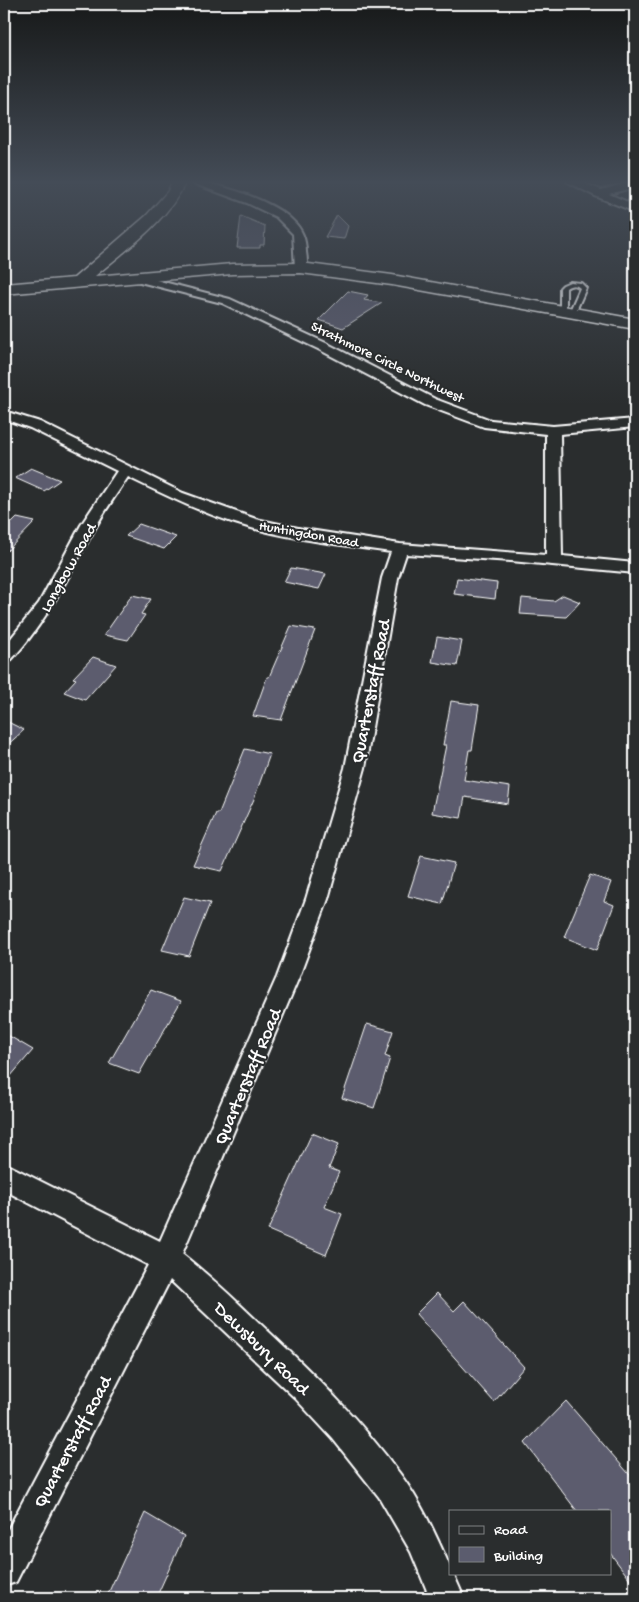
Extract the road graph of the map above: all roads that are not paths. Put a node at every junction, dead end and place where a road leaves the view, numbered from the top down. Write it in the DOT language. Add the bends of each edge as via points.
graph roads {
  1 [pos="108,256"];
  2 [pos="300,256"];
  3 [pos="301,268"];
  4 [pos="136,278"];
  5 [pos="78,282"];
  6 [pos="4,289"];
  7 [pos="568,312"];
  8 [pos="635,324"];
  9 [pos="4,415"];
  10 [pos="635,423"];
  11 [pos="552,430"];
  12 [pos="124,472"];
  13 [pos="400,549"];
  14 [pos="554,561"];
  15 [pos="635,568"];
  16 [pos="4,657"];
  17 [pos="4,1176"];
  18 [pos="166,1259"];
  19 [pos="4,1570"];
  20 [pos="447,1598"];
  1 -- 5 [label="main road"];
  2 -- 3 [label="street"];
  3 -- 4 [label="main road" via="232,269"];
  3 -- 7 [label="main road" via="392,280"];
  4 -- 5 [label="main road"];
  4 -- 11 [label="street, Strathmore Circle Northwest" via="226,300 458,413 501,426"];
  5 -- 6 [label="main road"];
  7 -- 7 [label="lane" via="563,288 568,284 578,284 583,288"];
  7 -- 8 [label="main road"];
  9 -- 12 [label="street, Huntingdon Road" via="35,425"];
  10 -- 11 [label="street, Strathmore Circle Northwest"];
  11 -- 14 [label="street" via="556,461"];
  12 -- 13 [label="street, Huntingdon Road" via="252,523"];
  12 -- 16 [label="street, Longbow Road" via="79,542 74,557 37,621"];
  13 -- 14 [label="street, Huntingdon Road"];
  13 -- 18 [label="street, Quarterstaff Road" via="390,578 355,768 317,899 255,1058"];
  14 -- 15 [label="street, Huntingdon Road"];
  17 -- 18 [label="street, Dewsbury Road"];
  18 -- 19 [label="street, Quarterstaff Road"];
  18 -- 20 [label="street, Dewsbury Road" via="195,1282 344,1428 390,1486 422,1541"];
}
